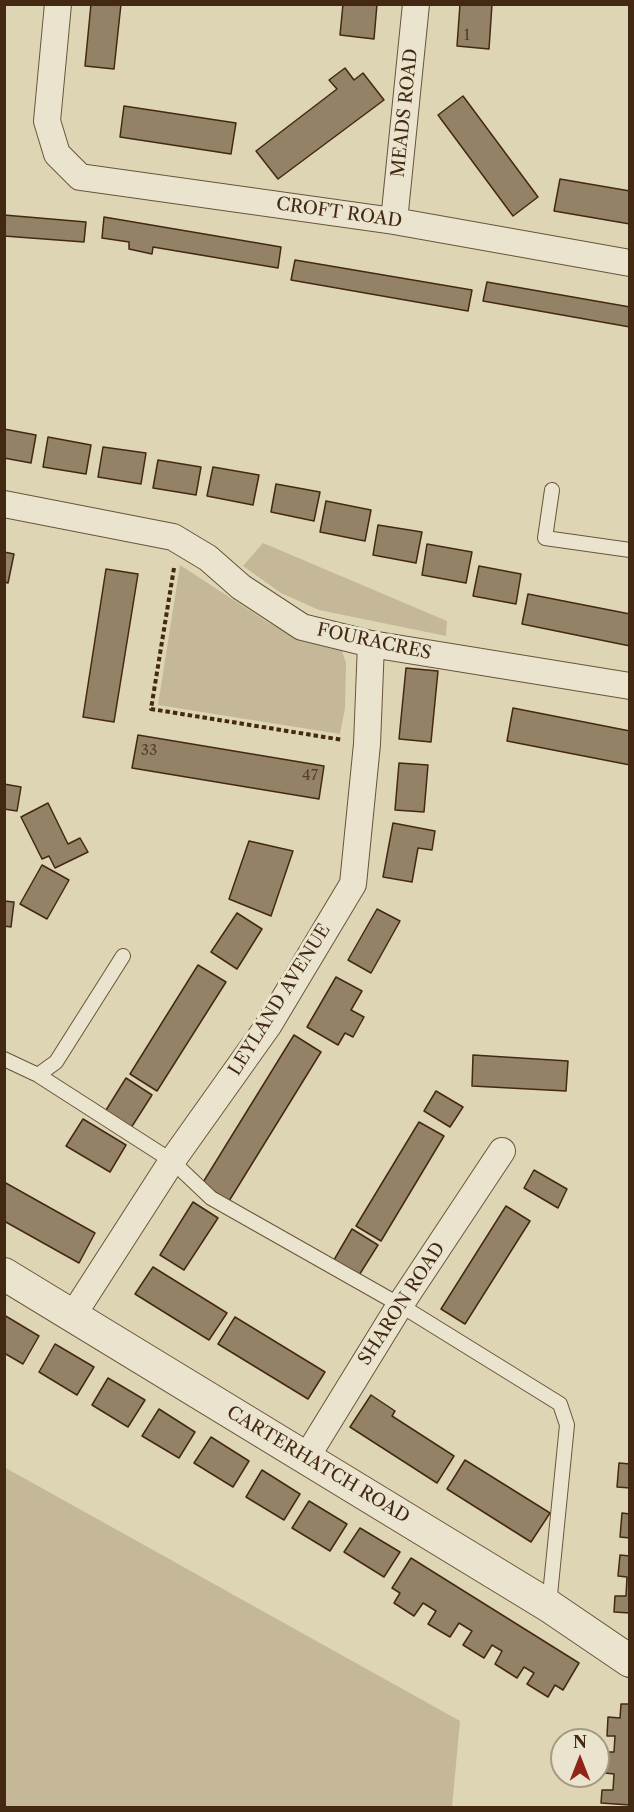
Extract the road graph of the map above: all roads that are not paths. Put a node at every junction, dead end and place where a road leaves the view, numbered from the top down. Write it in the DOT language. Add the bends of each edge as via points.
graph roads {
  1 [pos="58,4"];
  2 [pos="416,4"];
  3 [pos="394,221"];
  4 [pos="630,263"];
  5 [pos="552,490"];
  6 [pos="4,504"];
  7 [pos="630,550"];
  8 [pos="371,644"];
  9 [pos="630,686"];
  10 [pos="123,956"];
  11 [pos="4,1059"];
  12 [pos="38,1075"];
  13 [pos="502,1151"];
  14 [pos="172,1161"];
  15 [pos="4,1274"];
  16 [pos="400,1305"];
  17 [pos="73,1315"];
  18 [pos="306,1458"];
  19 [pos="549,1606"];
  20 [pos="630,1660"];
  1 -- 3 [label="street, CROFT ROAD" via="47,121 57,154 80,177"];
  2 -- 3 [label="street, MEADS ROAD"];
  3 -- 4 [label="street, CROFT ROAD"];
  5 -- 7 [label="lane" via="545,538"];
  6 -- 8 [label="street, FOURACRES" via="173,537 302,627"];
  8 -- 9 [label="street, FOURACRES"];
  8 -- 14 [label="street, LEYLAND AVENUE" via="367,744 353,884 268,1026"];
  10 -- 12 [label="lane" via="56,1062"];
  11 -- 12 [label="lane"];
  12 -- 14 [label="lane"];
  13 -- 16 [label="street, SHARON ROAD"];
  14 -- 16 [label="lane" via="212,1198"];
  14 -- 17 [label="street, LEYLAND AVENUE"];
  15 -- 17 [label="street, CARTERHATCH ROAD"];
  16 -- 18 [label="street, SHARON ROAD"];
  16 -- 19 [label="lane" via="560,1404 567,1425"];
  17 -- 18 [label="street, CARTERHATCH ROAD"];
  18 -- 19 [label="street, CARTERHATCH ROAD"];
  19 -- 20 [label="street, CARTERHATCH ROAD"];
}
